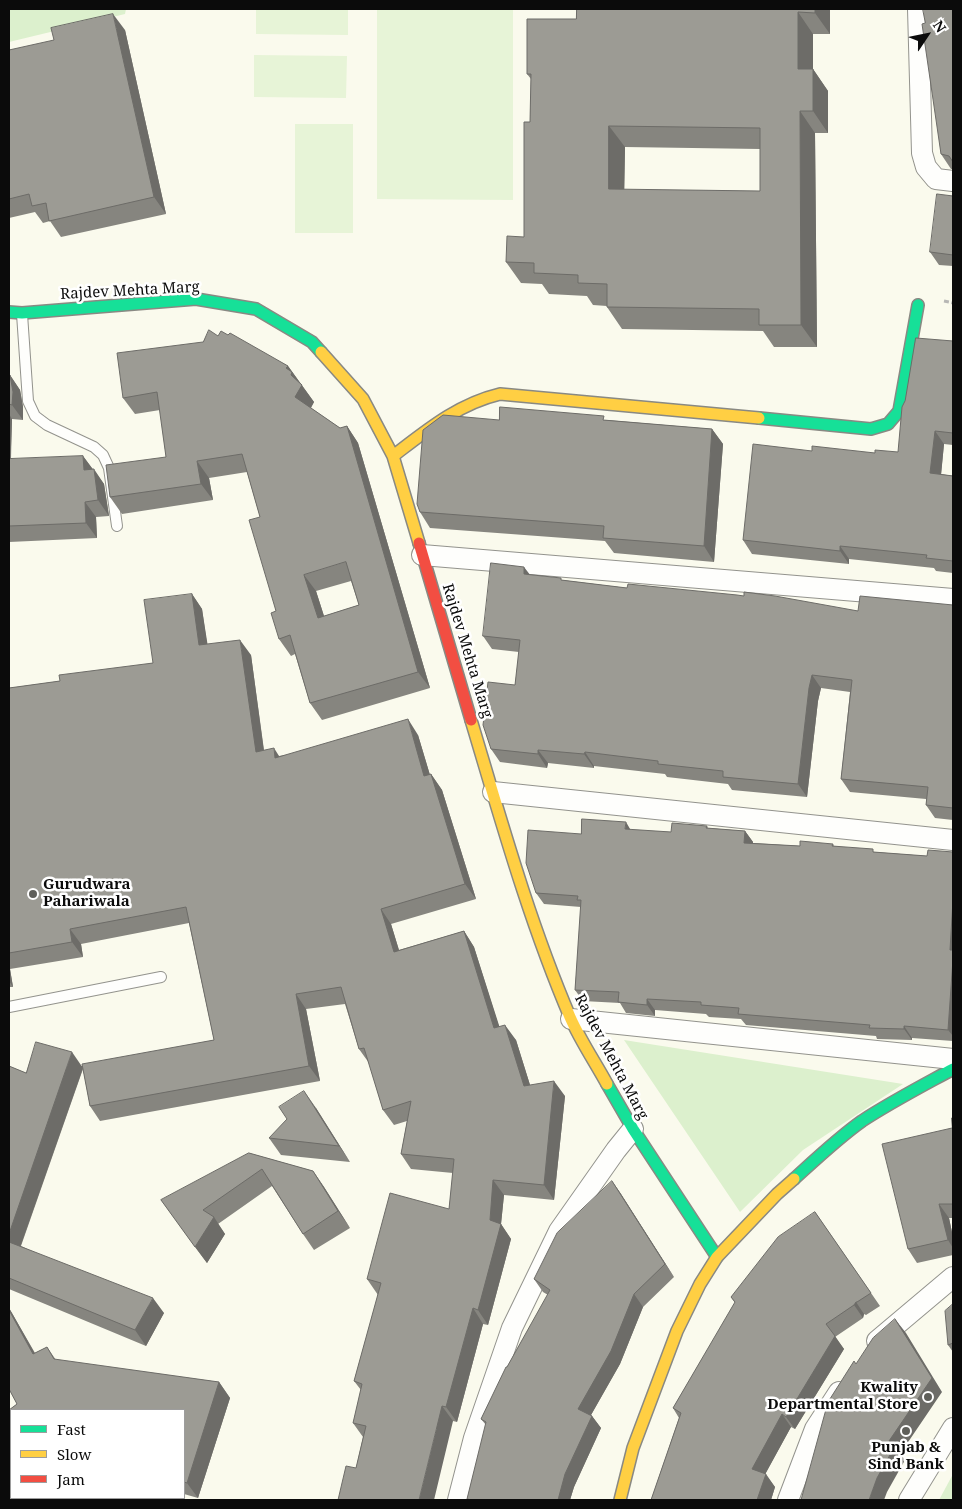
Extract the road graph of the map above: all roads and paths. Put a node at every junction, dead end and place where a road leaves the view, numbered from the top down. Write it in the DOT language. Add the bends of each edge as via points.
graph roads {
  1 [pos="918,9"];
  2 [pos="953,181"];
  3 [pos="918,305"];
  4 [pos="9,312"];
  5 [pos="22,313"];
  6 [pos="393,456"];
  7 [pos="117,526"];
  8 [pos="422,555"];
  9 [pos="953,599"];
  10 [pos="492,792"];
  11 [pos="953,840"];
  12 [pos="161,977"];
  13 [pos="9,1007"];
  14 [pos="571,1019"];
  15 [pos="953,1059"];
  16 [pos="953,1070"];
  17 [pos="633,1129"];
  18 [pos="717,1257"];
  19 [pos="953,1278"];
  20 [pos="865,1352"];
  21 [pos="850,1375"];
  22 [pos="953,1428"];
  23 [pos="458,1500"];
  24 [pos="620,1500"];
  25 [pos="788,1500"];
  26 [pos="909,1500"];
  1 -- 2 [label="street" via="922,153 926,167 936,179"];
  3 -- 6 [label="street" via="899,411 894,420 883,428 500,394 485,397 456,411"];
  4 -- 5 [label="street, Rajdev Mehta Marg"];
  5 -- 6 [label="street, Rajdev Mehta Marg" via="196,299 256,309 312,342 363,399"];
  5 -- 7 [label="lane" via="28,401 35,416 47,425 94,447 103,455 109,468"];
  6 -- 8 [label="street, Rajdev Mehta Marg"];
  8 -- 9 [label="street"];
  8 -- 10 [label="street, Rajdev Mehta Marg"];
  10 -- 11 [label="street"];
  10 -- 14 [label="street, Rajdev Mehta Marg" via="514,865"];
  12 -- 13 [label="lane"];
  14 -- 15 [label="street"];
  14 -- 17 [label="street, Rajdev Mehta Marg"];
  16 -- 18 [label="street" via="901,1097 828,1148 776,1194"];
  17 -- 18 [label="street, Rajdev Mehta Marg"];
  17 -- 23 [label="street" via="559,1231 512,1328 474,1438"];
  18 -- 24 [label="street" via="677,1331 633,1448"];
  19 -- 20 [label="street"];
  21 -- 25 [label="street" via="814,1429"];
  22 -- 26 [label="street"];
}
